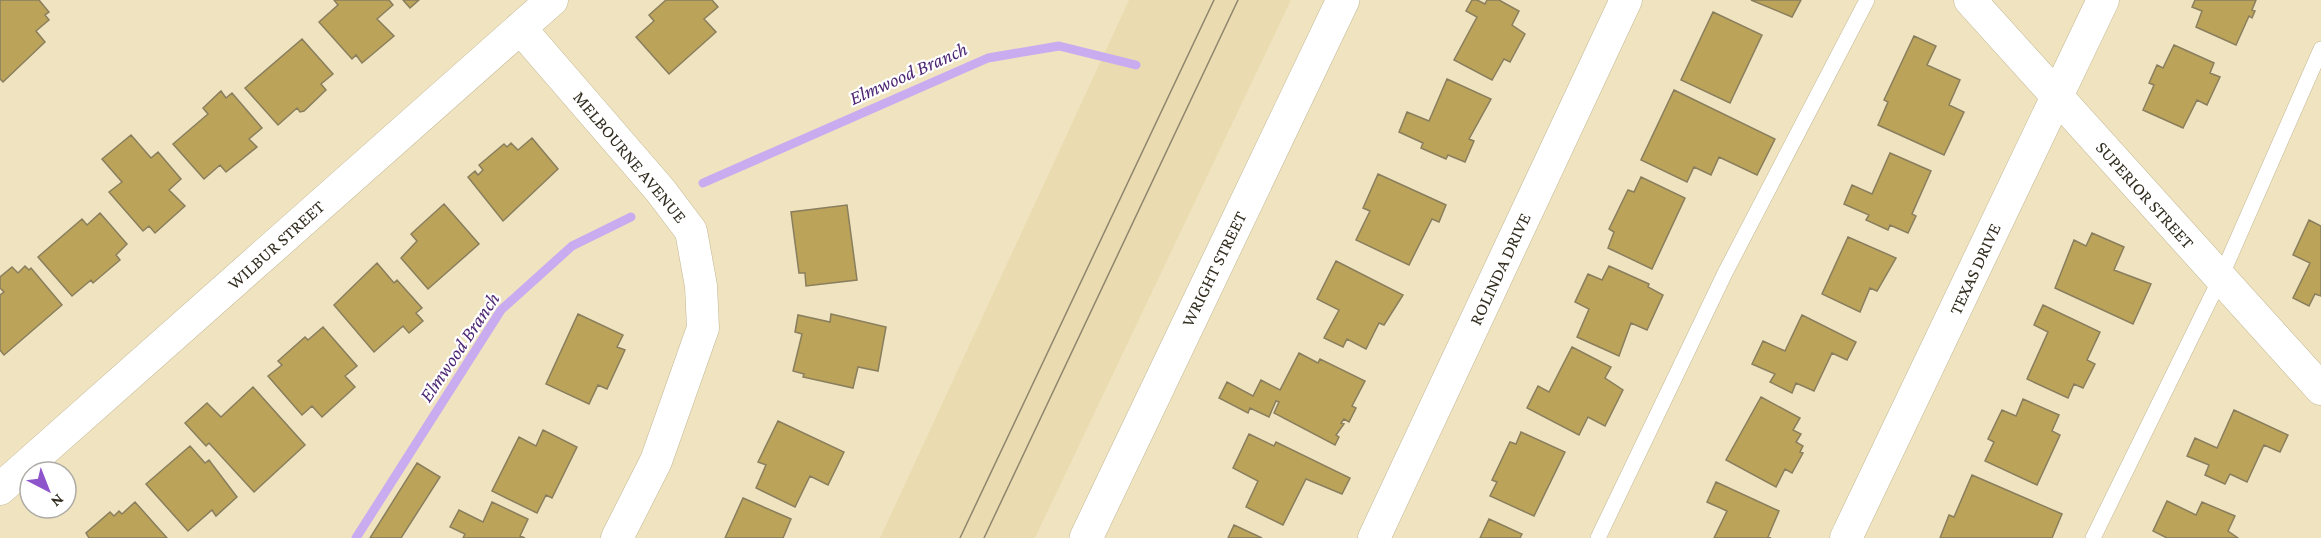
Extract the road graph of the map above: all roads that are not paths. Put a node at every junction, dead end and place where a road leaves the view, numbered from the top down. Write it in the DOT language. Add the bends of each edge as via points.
graph roads {
  1 [pos="552,0"];
  2 [pos="1343,0"];
  3 [pos="1626,0"];
  4 [pos="1867,0"];
  5 [pos="1970,0"];
  6 [pos="2103,0"];
  7 [pos="520,28"];
  8 [pos="2321,49"];
  9 [pos="2056,97"];
  10 [pos="2220,279"];
  11 [pos="2321,389"];
  12 [pos="0,489"];
  13 [pos="617,538"];
  14 [pos="1086,538"];
  15 [pos="1374,538"];
  16 [pos="1598,538"];
  17 [pos="1846,538"];
  18 [pos="2093,538"];
  1 -- 7 [label="street, WILBUR STREET"];
  2 -- 14 [label="street, WRIGHT STREET"];
  3 -- 15 [label="street, ROLINDA DRIVE"];
  4 -- 16 [label="lane" via="1725,273"];
  5 -- 9 [label="street, SUPERIOR STREET"];
  6 -- 9 [label="street, TEXAS DRIVE"];
  7 -- 12 [label="street, WILBUR STREET"];
  7 -- 13 [label="street, MELBOURNE AVENUE" via="691,231 701,286 703,328 656,461"];
  8 -- 10 [label="lane"];
  9 -- 10 [label="street, SUPERIOR STREET"];
  9 -- 17 [label="street, TEXAS DRIVE"];
  10 -- 11 [label="street, SUPERIOR STREET"];
  10 -- 18 [label="lane"];
}
